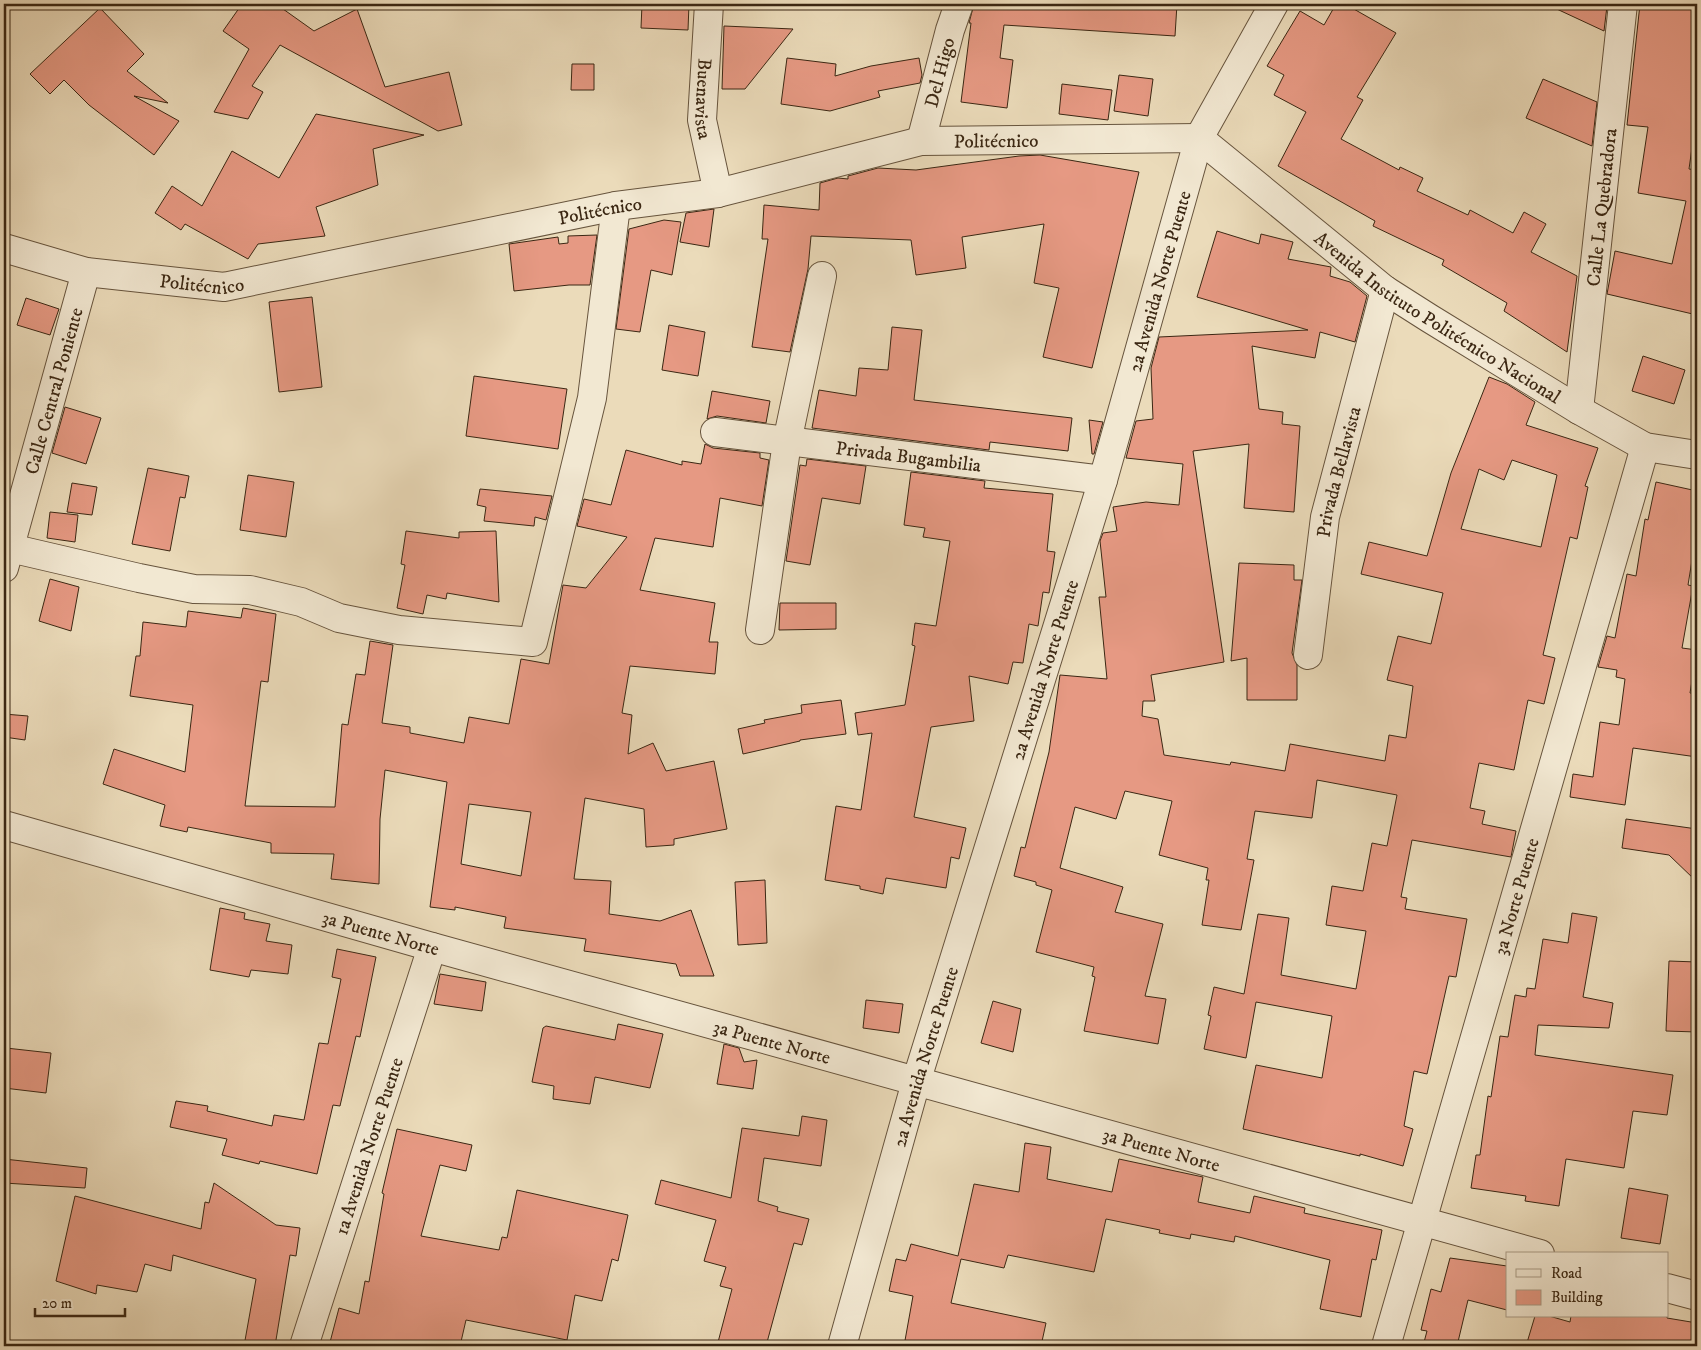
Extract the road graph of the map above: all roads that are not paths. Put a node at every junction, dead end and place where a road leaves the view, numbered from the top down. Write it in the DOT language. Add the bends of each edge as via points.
graph roads {
  1 [pos="709,4"];
  2 [pos="959,4"];
  3 [pos="1274,4"];
  4 [pos="1623,4"];
  5 [pos="1199,138"];
  6 [pos="922,141"];
  7 [pos="718,193"];
  8 [pos="616,206"];
  9 [pos="4,248"];
  10 [pos="86,272"];
  11 [pos="822,276"];
  12 [pos="1385,290"];
  13 [pos="1579,410"];
  14 [pos="715,432"];
  15 [pos="787,442"];
  16 [pos="1645,447"];
  17 [pos="1697,455"];
  18 [pos="1103,480"];
  19 [pos="7,558"];
  20 [pos="760,630"];
  21 [pos="1308,655"];
  22 [pos="4,825"];
  23 [pos="432,947"];
  24 [pos="916,1082"];
  25 [pos="1420,1222"];
  26 [pos="1532,1252"];
  27 [pos="1668,1288"];
  28 [pos="1697,1296"];
  29 [pos="304,1346"];
  30 [pos="842,1346"];
  31 [pos="1386,1346"];
  1 -- 7 [label="street, Buenavista" via="702,120"];
  2 -- 6 [label="street, Del Higo"];
  3 -- 5 [label="street, 2a Avenida Norte Puente"];
  4 -- 13 [label="street, Calle La Quebradora"];
  5 -- 6 [label="street, Politécnico"];
  5 -- 12 [label="street, Avenida Instituto Politécnico Nacional"];
  5 -- 18 [label="street, 2a Avenida Norte Puente"];
  6 -- 7 [label="street, Politécnico"];
  7 -- 8 [label="street, Politécnico"];
  8 -- 10 [label="street, Politécnico" via="224,287"];
  8 -- 19 [label="street" via="592,398 533,642 399,630 339,618 301,602 250,590 194,588"];
  9 -- 10 [label="street, Politécnico"];
  10 -- 19 [label="street, Calle Central Poniente"];
  11 -- 15 [label="street"];
  12 -- 13 [label="street, Avenida Instituto Politécnico Nacional"];
  12 -- 21 [label="street, Privada Bellavista" via="1325,516"];
  13 -- 16 [label="street, Avenida Instituto Politécnico Nacional"];
  14 -- 15 [label="street, Privada Bugambilia"];
  15 -- 18 [label="street, Privada Bugambilia"];
  15 -- 20 [label="street"];
  16 -- 17 [label="street, Avenida Instituto Politécnico Nacional"];
  16 -- 25 [label="street, 3a Norte Puente"];
  18 -- 24 [label="street, 2a Avenida Norte Puente"];
  22 -- 23 [label="street, 3a Puente Norte"];
  23 -- 24 [label="street, 3a Puente Norte"];
  23 -- 29 [label="street, 1a Avenida Norte Puente"];
  24 -- 25 [label="street, 3a Puente Norte"];
  24 -- 30 [label="street, 2a Avenida Norte Puente"];
  25 -- 26 [label="street, 3a Puente Norte"];
  25 -- 31 [label="street, 3a Norte Puente"];
  27 -- 28 [label="street"];
}
